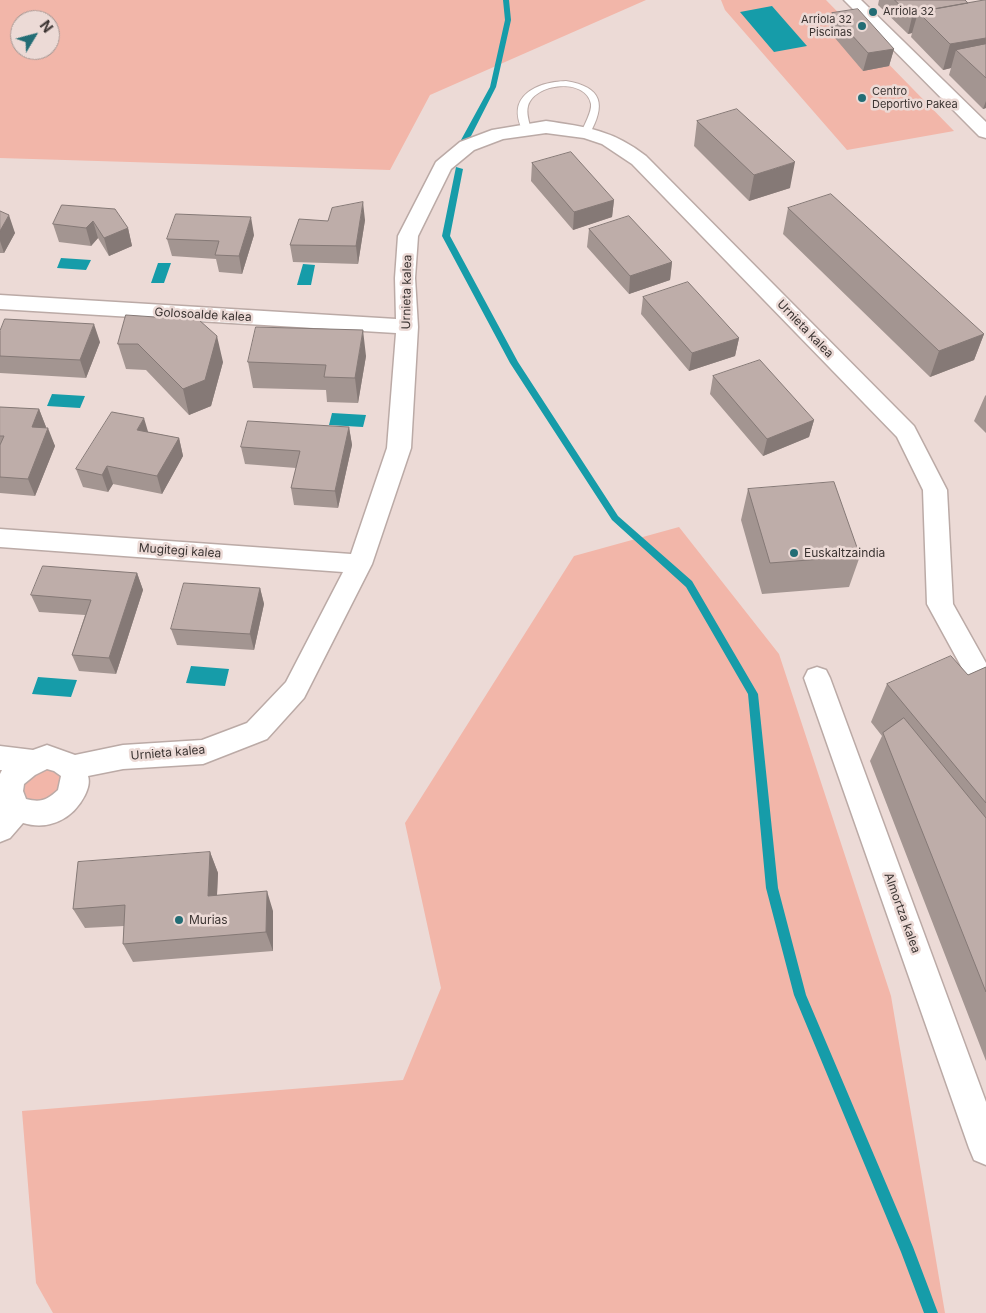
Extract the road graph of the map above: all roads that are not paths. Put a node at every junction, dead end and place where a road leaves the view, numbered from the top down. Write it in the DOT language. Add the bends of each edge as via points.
graph roads {
  1 [pos="852,0"];
  2 [pos="526,129"];
  3 [pos="986,132"];
  4 [pos="586,133"];
  5 [pos="0,302"];
  6 [pos="407,327"];
  7 [pos="0,538"];
  8 [pos="360,564"];
  9 [pos="817,678"];
  10 [pos="986,680"];
  11 [pos="0,758"];
  12 [pos="31,761"];
  13 [pos="72,767"];
  14 [pos="8,819"];
  15 [pos="986,1148"];
  1 -- 3 [label="street"];
  2 -- 4 [label="street, Urnieta kalea" via="546,127"];
  2 -- 4 [label="lane" via="523,104 531,92 546,85 566,84 592,95 596,106"];
  2 -- 6 [label="street, Urnieta kalea" via="498,134 467,146 443,166 408,236 405,278"];
  4 -- 10 [label="street, Urnieta kalea" via="609,140 639,160 906,432 935,490 940,604 977,671"];
  5 -- 6 [label="street, Golosoalde kalea"];
  6 -- 8 [label="street, Urnieta kalea" via="399,448"];
  7 -- 8 [label="street, Mugitegi kalea"];
  8 -- 13 [label="street, Urnieta kalea" via="295,690 257,731 203,752 123,757"];
  9 -- 15 [label="street, Almortza kalea"];
  11 -- 12 [label="street"];
  12 -- 13 [label="street" via="58,758"];
  12 -- 14 [label="street" via="21,767 11,782"];
  13 -- 14 [label="street" via="76,782 69,798 60,806 49,812"];
}
